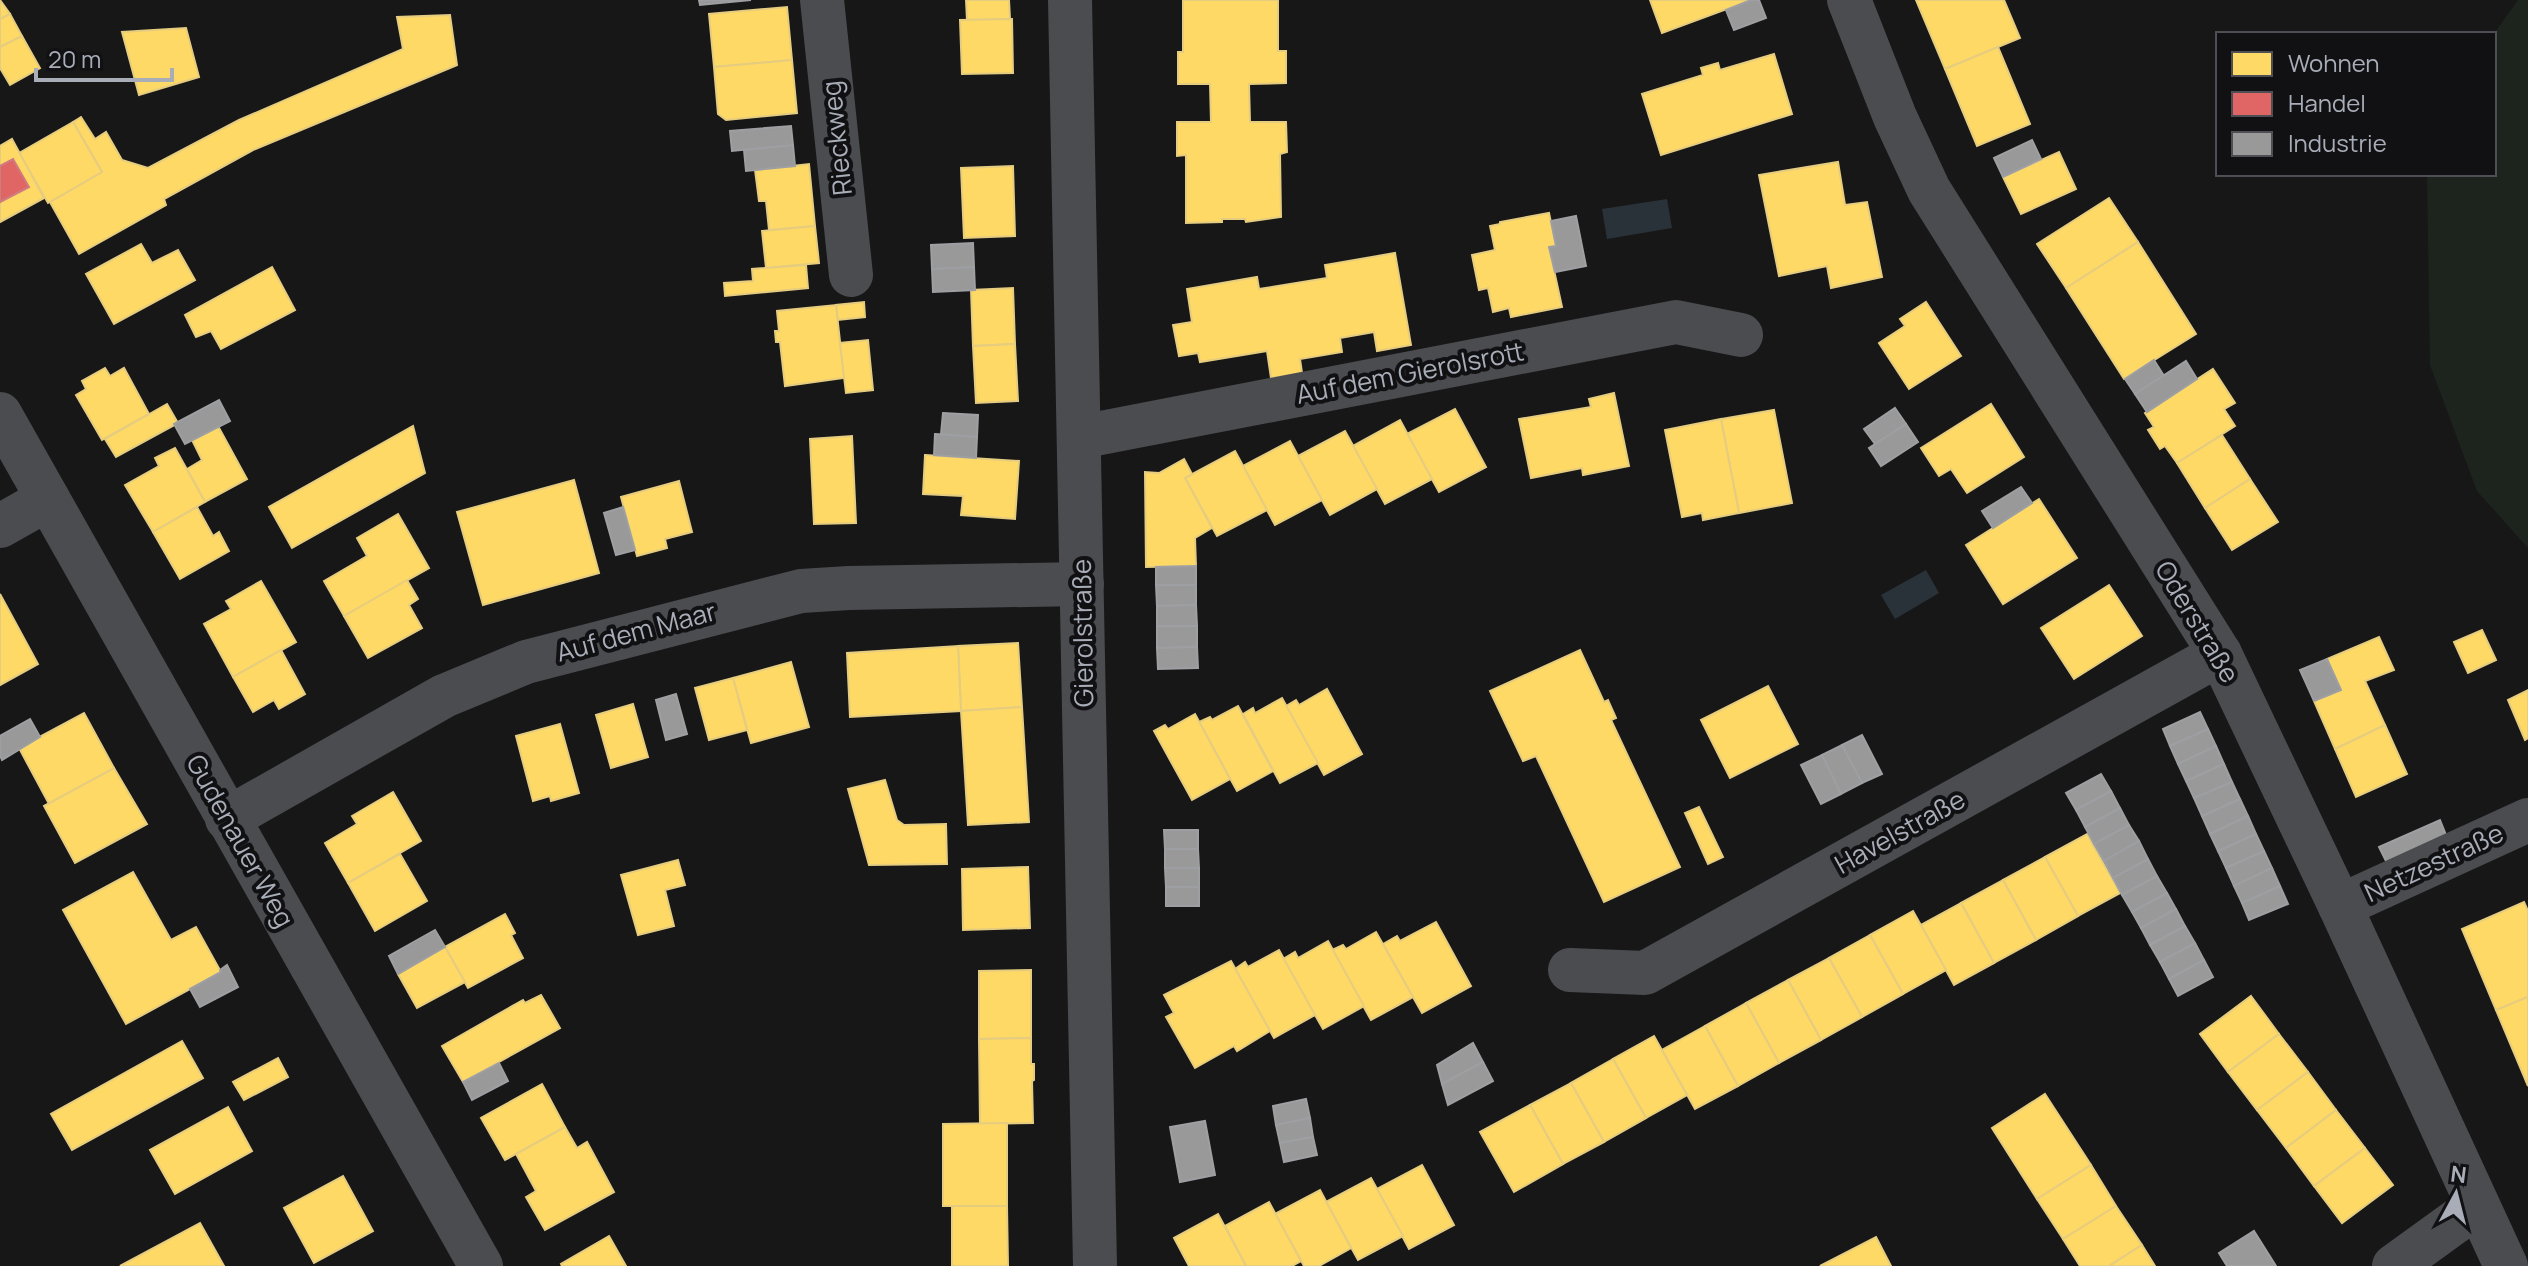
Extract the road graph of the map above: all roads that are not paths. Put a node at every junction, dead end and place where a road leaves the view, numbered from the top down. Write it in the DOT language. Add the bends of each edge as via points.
graph roads {
  1 [pos="822,0"];
  2 [pos="1070,0"];
  3 [pos="1849,0"];
  4 [pos="851,275"];
  5 [pos="1741,335"];
  6 [pos="0,414"];
  7 [pos="1080,437"];
  8 [pos="48,499"];
  9 [pos="0,526"];
  10 [pos="1082,584"];
  11 [pos="2220,654"];
  12 [pos="227,819"];
  13 [pos="2528,820"];
  14 [pos="2340,906"];
  15 [pos="1570,970"];
  16 [pos="2477,1206"];
  17 [pos="481,1266"];
  18 [pos="1095,1266"];
  19 [pos="2394,1266"];
  20 [pos="2506,1266"];
  1 -- 4 [label="street, Rieckweg"];
  2 -- 7 [label="street, Gierolstraße"];
  3 -- 11 [label="street, Oderstraße" via="1929,190"];
  5 -- 7 [label="street, Auf dem Gierolsrott" via="1676,322"];
  6 -- 8 [label="street, Gudenauer Weg"];
  7 -- 10 [label="street, Gierolstraße"];
  8 -- 9 [label="street"];
  8 -- 12 [label="street, Gudenauer Weg"];
  10 -- 12 [label="street, Auf dem Maar" via="801,591 526,662 444,696"];
  10 -- 18 [label="street, Gierolstraße"];
  11 -- 14 [label="street, Oderstraße"];
  11 -- 15 [label="street, Havelstraße" via="1645,973"];
  12 -- 17 [label="street, Gudenauer Weg"];
  13 -- 14 [label="street, Netzestraße"];
  14 -- 16 [label="street, Oderstraße"];
  16 -- 19 [label="street"];
  16 -- 20 [label="street, Oderstraße"];
}
